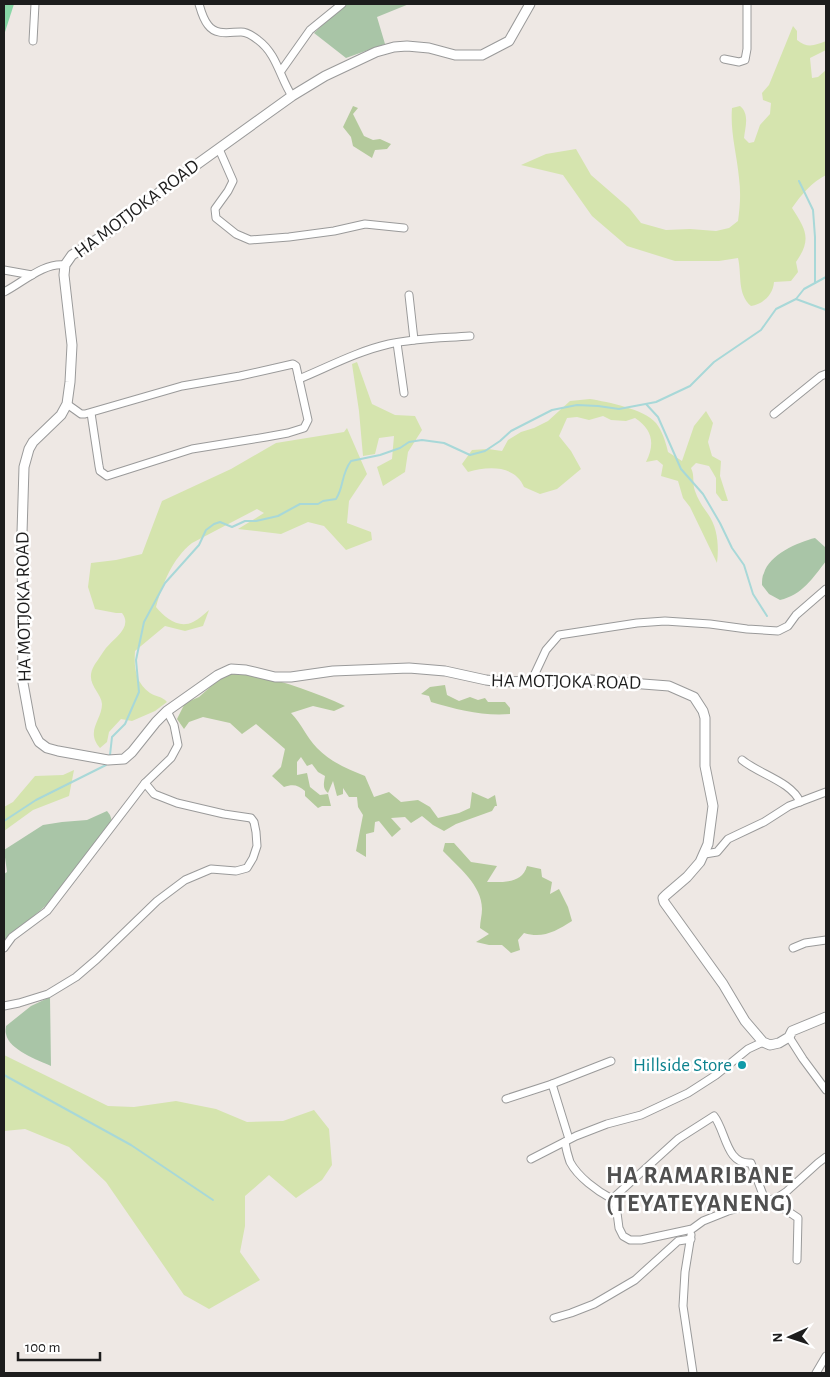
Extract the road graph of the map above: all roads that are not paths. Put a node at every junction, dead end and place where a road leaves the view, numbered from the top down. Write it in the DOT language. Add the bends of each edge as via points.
graph roads {
  1 [pos="36,4"];
  2 [pos="199,4"];
  3 [pos="342,4"];
  4 [pos="530,4"];
  5 [pos="747,4"];
  6 [pos="33,41"];
  7 [pos="724,59"];
  8 [pos="281,71"];
  9 [pos="292,96"];
  10 [pos="219,148"];
  11 [pos="404,228"];
  12 [pos="65,265"];
  13 [pos="4,270"];
  14 [pos="32,276"];
  15 [pos="4,292"];
  16 [pos="409,295"];
  17 [pos="470,336"];
  18 [pos="414,340"];
  19 [pos="397,343"];
  20 [pos="826,374"];
  21 [pos="299,379"];
  22 [pos="404,394"];
  23 [pos="67,404"];
  24 [pos="92,413"];
  25 [pos="774,414"];
  26 [pos="826,589"];
  27 [pos="531,682"];
  28 [pos="167,711"];
  29 [pos="742,760"];
  30 [pos="145,783"];
  31 [pos="826,792"];
  32 [pos="800,802"];
  33 [pos="705,854"];
  34 [pos="826,940"];
  35 [pos="4,948"];
  36 [pos="793,948"];
  37 [pos="4,1006"];
  38 [pos="826,1018"];
  39 [pos="789,1037"];
  40 [pos="763,1042"];
  41 [pos="611,1061"];
  42 [pos="552,1084"];
  43 [pos="826,1090"];
  44 [pos="506,1099"];
  45 [pos="567,1141"];
  46 [pos="826,1157"];
  47 [pos="531,1159"];
  48 [pos="777,1198"];
  49 [pos="612,1199"];
  50 [pos="765,1200"];
  51 [pos="692,1229"];
  52 [pos="691,1239"];
  53 [pos="797,1260"];
  54 [pos="554,1318"];
  55 [pos="826,1356"];
  56 [pos="693,1373"];
  57 [pos="816,1373"];
  1 -- 6 [label="street"];
  2 -- 8 [label="street" via="210,28 227,34 250,34 270,52"];
  3 -- 8 [label="street" via="310,30"];
  4 -- 9 [label="street, HA MOTJOKA ROAD" via="509,41 482,55 394,47 351,62"];
  5 -- 7 [label="street" via="745,60"];
  8 -- 9 [label="street"];
  9 -- 10 [label="street, HA MOTJOKA ROAD"];
  10 -- 11 [label="street" via="233,181 215,209 216,218 236,234 250,240 334,231 365,224"];
  10 -- 12 [label="street, HA MOTJOKA ROAD" via="112,230 72,255"];
  12 -- 14 [label="street" via="58,264"];
  12 -- 23 [label="street, HA MOTJOKA ROAD" via="72,345"];
  13 -- 14 [label="street"];
  14 -- 15 [label="street"];
  16 -- 18 [label="street"];
  17 -- 18 [label="street"];
  18 -- 19 [label="street"];
  19 -- 21 [label="street"];
  19 -- 22 [label="street"];
  20 -- 25 [label="street"];
  21 -- 24 [label="street" via="293,364 182,386"];
  21 -- 24 [label="street" via="308,420 304,428 192,449 112,475 103,475 100,471"];
  23 -- 24 [label="street" via="81,414"];
  23 -- 28 [label="street, HA MOTJOKA ROAD" via="61,415 33,442 24,468 22,674 31,727 39,742 58,752 124,759"];
  26 -- 27 [label="street" via="788,626 778,631 665,621 559,635 546,650"];
  27 -- 28 [label="street, HA MOTJOKA ROAD" via="486,680 409,668 283,677 231,669"];
  27 -- 33 [label="street, HA MOTJOKA ROAD" via="644,683 670,686 694,697 705,718 705,766 713,806"];
  28 -- 30 [label="street" via="178,745 171,758"];
  29 -- 32 [label="street" via="787,786"];
  30 -- 35 [label="street" via="47,910 12,937"];
  30 -- 37 [label="street" via="154,794 177,803 251,818 257,846 247,868 236,871 211,869 185,880 157,901 76,977 48,994"];
  31 -- 32 [label="street"];
  32 -- 33 [label="street" via="728,839 717,852"];
  33 -- 40 [label="street, HA MOTJOKA ROAD" via="696,869 663,898 664,902 723,984 745,1021"];
  34 -- 36 [label="street"];
  38 -- 39 [label="street" via="792,1031"];
  39 -- 40 [label="street" via="770,1045"];
  39 -- 43 [label="street"];
  40 -- 45 [label="street" via="748,1049 688,1093 641,1115 607,1124"];
  41 -- 42 [label="street"];
  42 -- 44 [label="street"];
  42 -- 45 [label="street"];
  45 -- 47 [label="street"];
  45 -- 49 [label="street" via="570,1161 577,1171"];
  46 -- 48 [label="street"];
  48 -- 50 [label="street"];
  48 -- 53 [label="street" via="780,1206 798,1218"];
  49 -- 50 [label="street" via="678,1139 714,1116 726,1144 737,1159 744,1164 751,1163"];
  49 -- 51 [label="street" via="616,1205 618,1228 626,1239 641,1240"];
  50 -- 51 [label="street" via="728,1210"];
  51 -- 52 [label="street"];
  52 -- 54 [label="street" via="678,1242 635,1280 594,1304"];
  52 -- 56 [label="street" via="683,1306"];
  55 -- 57 [label="street"];
}
